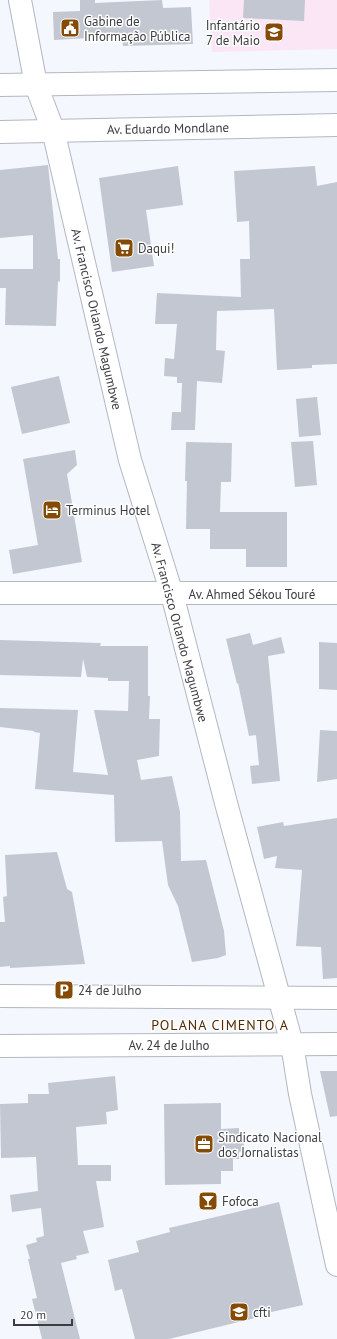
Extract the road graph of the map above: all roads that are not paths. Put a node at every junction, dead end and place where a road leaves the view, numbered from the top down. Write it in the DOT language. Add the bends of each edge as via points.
graph roads {
  1 [pos="20,0"];
  2 [pos="337,80"];
  3 [pos="36,84"];
  4 [pos="0,86"];
  5 [pos="337,125"];
  6 [pos="54,130"];
  7 [pos="0,132"];
  8 [pos="0,593"];
  9 [pos="337,593"];
  10 [pos="172,594"];
  11 [pos="0,996"];
  12 [pos="279,998"];
  13 [pos="337,998"];
  14 [pos="292,1044"];
  15 [pos="337,1044"];
  16 [pos="0,1046"];
  17 [pos="337,1266"];
  1 -- 3 [label="street, Av. Francisco Orlando Magumbwe"];
  2 -- 3 [label="street"];
  3 -- 4 [label="street"];
  3 -- 6 [label="street, Av. Francisco Orlando Magumbwe"];
  5 -- 6 [label="street, Av. Eduardo Mondlane"];
  6 -- 7 [label="street, Av. Eduardo Mondlane"];
  6 -- 10 [label="street, Av. Francisco Orlando Magumbwe" via="130,460"];
  8 -- 10 [label="street, Av. Ahmed Sékou Touré"];
  9 -- 10 [label="street, Av. Ahmed Sékou Touré"];
  10 -- 12 [label="street, Av. Francisco Orlando Magumbwe"];
  11 -- 12 [label="street"];
  12 -- 13 [label="street"];
  12 -- 14 [label="street, Av. Francisco Orlando Magumbwe"];
  14 -- 15 [label="street, Av. 24 de Julho"];
  14 -- 16 [label="street, Av. 24 de Julho"];
  14 -- 17 [label="street, Av. Francisco Orlando Magumbwe" via="300,1094"];
}
